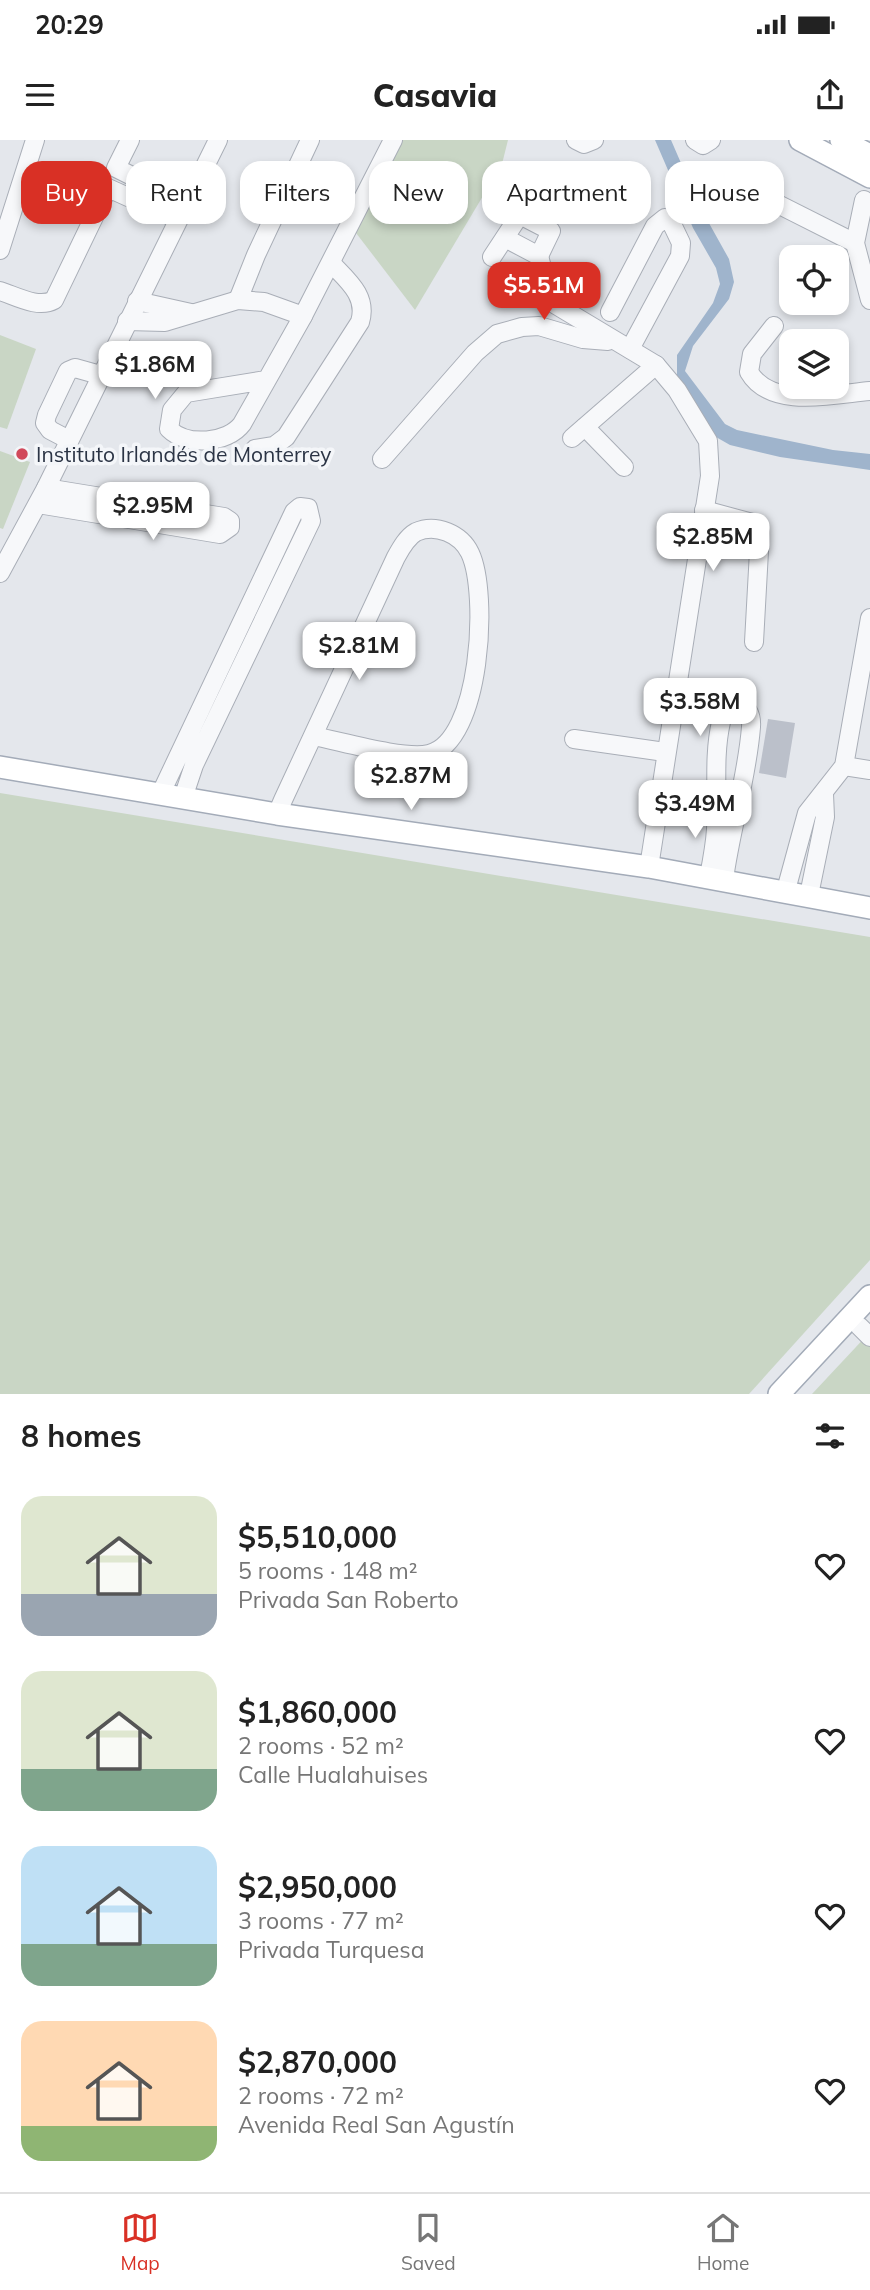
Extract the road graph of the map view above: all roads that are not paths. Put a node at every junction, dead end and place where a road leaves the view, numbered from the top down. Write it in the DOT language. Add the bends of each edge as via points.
graph roads {
  1 [pos="35,140"];
  2 [pos="130,140"];
  3 [pos="218,140"];
  4 [pos="310,140"];
  5 [pos="393,140"];
  6 [pos="576,140"];
  7 [pos="594,140"];
  8 [pos="695,140"];
  9 [pos="711,140"];
  10 [pos="800,140"];
  11 [pos="841,140"];
  12 [pos="870,155"];
  13 [pos="207,161"];
  14 [pos="126,175"];
  15 [pos="870,177"];
  16 [pos="126,194"];
  17 [pos="864,200"];
  18 [pos="784,207"];
  19 [pos="175,224"];
  20 [pos="505,237"];
  21 [pos="855,243"];
  22 [pos="0,250"];
  23 [pos="539,256"];
  24 [pos="492,257"];
  25 [pos="331,263"];
  26 [pos="0,291"];
  27 [pos="238,300"];
  28 [pos="870,300"];
  29 [pos="136,301"];
  30 [pos="610,312"];
  31 [pos="191,313"];
  32 [pos="303,316"];
  33 [pos="127,321"];
  34 [pos="774,326"];
  35 [pos="612,341"];
  36 [pos="630,349"];
  37 [pos="656,365"];
  38 [pos="100,374"];
  39 [pos="266,380"];
  40 [pos="870,391"];
  41 [pos="69,440"];
  42 [pos="255,449"];
  43 [pos="382,459"];
  44 [pos="624,467"];
  45 [pos="42,496"];
  46 [pos="704,510"];
  47 [pos="144,512"];
  48 [pos="6,549"];
  49 [pos="0,573"];
  50 [pos="870,618"];
  51 [pos="754,642"];
  52 [pos="242,645"];
  53 [pos="867,660"];
  54 [pos="313,736"];
  55 [pos="574,739"];
  56 [pos="665,752"];
  57 [pos="844,766"];
  58 [pos="0,767"];
  59 [pos="870,770"];
  60 [pos="824,794"];
  61 [pos="160,795"];
  62 [pos="183,798"];
  63 [pos="716,807"];
  64 [pos="737,810"];
  65 [pos="277,814"];
  66 [pos="720,851"];
  67 [pos="649,867"];
  68 [pos="717,878"];
  69 [pos="786,890"];
  70 [pos="812,896"];
  71 [pos="870,905"];
  72 [pos="870,1296"];
  73 [pos="866,1326"];
  74 [pos="779,1394"];
  75 [pos="798,1394"];
  1 -- 22 [label="street"];
  2 -- 14 [label="street" via="116,168"];
  3 -- 13 [label="street"];
  4 -- 27 [label="street"];
  5 -- 25 [label="street"];
  6 -- 7 [label="street" via="583,144"];
  8 -- 9 [label="street" via="703,145"];
  10 -- 15 [label="main road"];
  11 -- 12 [label="main road"];
  16 -- 26 [label="street" via="108,188 54,300 34,302"];
  17 -- 21 [label="street"];
  18 -- 21 [label="street"];
  19 -- 29 [label="street"];
  20 -- 23 [label="street"];
  20 -- 23 [label="street" via="520,216 547,227 552,233"];
  20 -- 24 [label="street"];
  21 -- 28 [label="street"];
  23 -- 35 [label="street" via="551,302"];
  25 -- 32 [label="street"];
  25 -- 42 [label="street" via="357,291 363,306 360,322 286,436 274,446"];
  27 -- 31 [label="street"];
  27 -- 32 [label="street" via="264,302"];
  29 -- 31 [label="street"];
  29 -- 33 [label="street"];
  30 -- 36 [label="street" via="655,226 662,219 670,220 681,243 680,256"];
  31 -- 33 [label="street" via="165,323"];
  32 -- 39 [label="street"];
  33 -- 38 [label="street"];
  34 -- 40 [label="street" via="750,360 749,373 760,385 792,395"];
  35 -- 36 [label="street"];
  35 -- 43 [label="street" via="583,339 539,326 497,334"];
  36 -- 37 [label="street"];
  37 -- 44 [label="street" via="578,432"];
  37 -- 46 [label="street" via="708,441 712,462"];
  38 -- 41 [label="street"];
  38 -- 41 [label="street" via="75,368 68,371 47,415 50,430"];
  39 -- 39 [label="street" via="186,394 172,410 169,429 188,438 230,436 243,424"];
  41 -- 45 [label="street"];
  45 -- 47 [label="street"];
  45 -- 48 [label="street"];
  46 -- 51 [label="street" via="756,524 760,533"];
  46 -- 56 [label="street"];
  48 -- 49 [label="street"];
  50 -- 53 [label="street"];
  52 -- 52 [label="street" via="312,521 308,508 294,512"];
  52 -- 61 [label="street"];
  52 -- 62 [label="street"];
  53 -- 57 [label="street"];
  54 -- 54 [label="street" via="405,541 416,532 449,532 470,554 479,626 475,674 453,737 429,754 410,755"];
  54 -- 65 [label="street"];
  55 -- 56 [label="street"];
  56 -- 67 [label="street"];
  57 -- 59 [label="street"];
  57 -- 60 [label="street"];
  58 -- 61 [label="main road"];
  60 -- 69 [label="street" via="807,813"];
  60 -- 70 [label="street" via="825,817"];
  61 -- 62 [label="main road"];
  62 -- 65 [label="main road"];
  63 -- 64 [label="street"];
  63 -- 64 [label="street" via="721,724 724,712 740,703 752,717 748,765"];
  63 -- 66 [label="street"];
  64 -- 66 [label="street"];
  65 -- 67 [label="main road"];
  66 -- 68 [label="street"];
  67 -- 68 [label="main road"];
  68 -- 69 [label="main road"];
  69 -- 70 [label="main road"];
  70 -- 71 [label="main road"];
  72 -- 74 [label="main road"];
  73 -- 75 [label="main road"];
}
